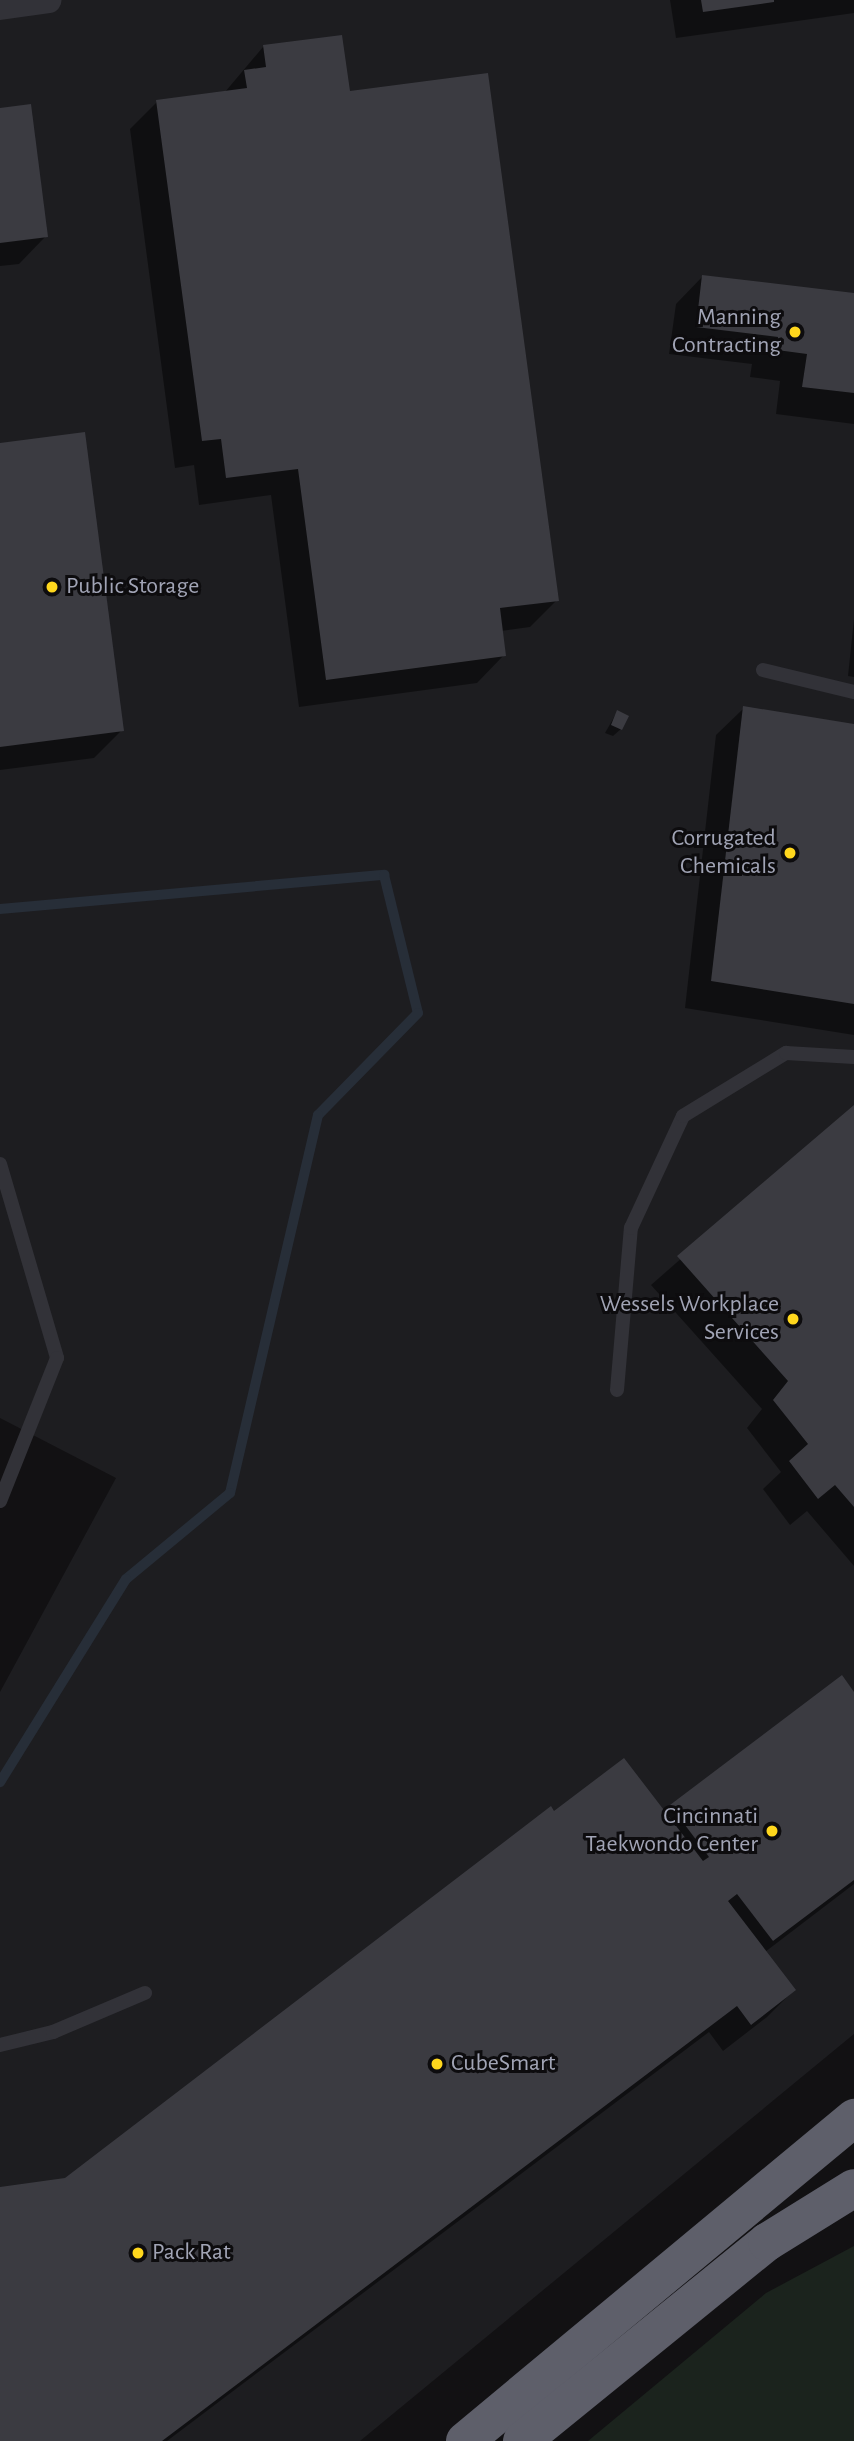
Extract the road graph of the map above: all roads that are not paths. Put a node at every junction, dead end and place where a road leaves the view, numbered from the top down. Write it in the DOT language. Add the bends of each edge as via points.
graph roads {
  1 [pos="49,0"];
  2 [pos="0,7"];
  3 [pos="763,670"];
  4 [pos="854,692"];
  5 [pos="854,1057"];
  6 [pos="0,1164"];
  7 [pos="617,1391"];
  8 [pos="0,1502"];
  9 [pos="145,1993"];
  10 [pos="0,2045"];
  11 [pos="854,2118"];
  12 [pos="854,2188"];
  13 [pos="465,2441"];
  14 [pos="522,2441"];
  1 -- 2 [label="street"];
  3 -- 4 [label="lane"];
  5 -- 7 [label="lane" via="786,1053 683,1116 631,1228"];
  6 -- 8 [label="lane" via="57,1358"];
  9 -- 10 [label="lane" via="53,2032"];
  11 -- 13 [label="highway"];
  12 -- 14 [label="highway" via="767,2242"];
}
